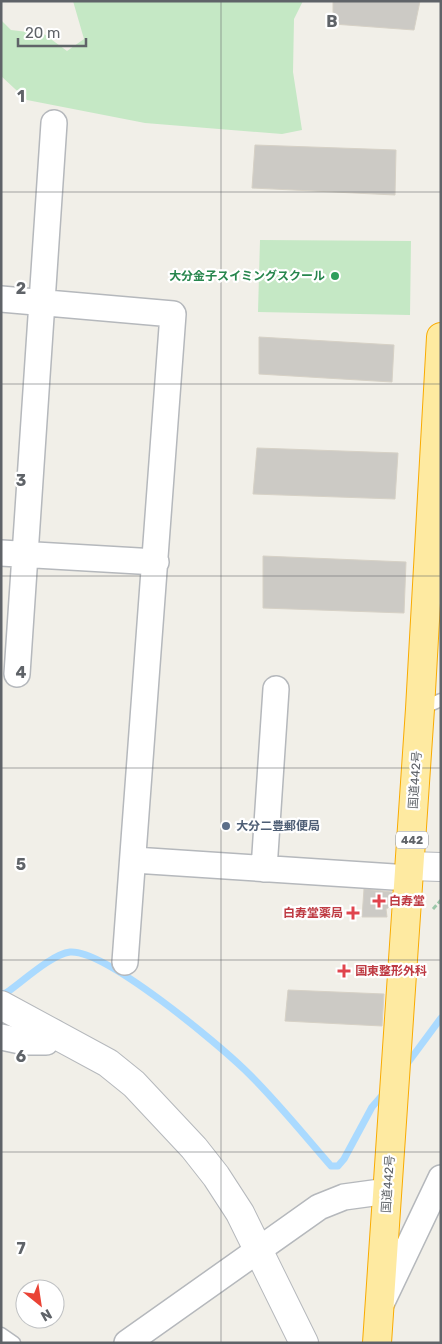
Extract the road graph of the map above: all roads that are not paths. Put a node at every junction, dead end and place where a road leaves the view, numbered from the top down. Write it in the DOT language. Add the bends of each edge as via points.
graph roads {
  1 [pos="54,123"];
  2 [pos="1,299"];
  3 [pos="43,301"];
  4 [pos="441,337"];
  5 [pos="13,554"];
  6 [pos="156,562"];
  7 [pos="17,674"];
  8 [pos="276,689"];
  9 [pos="430,704"];
  10 [pos="134,860"];
  11 [pos="441,867"];
  12 [pos="264,869"];
  13 [pos="410,872"];
  14 [pos="125,962"];
  15 [pos="1,1005"];
  16 [pos="53,1032"];
  17 [pos="1,1037"];
  18 [pos="441,1178"];
  19 [pos="388,1191"];
  20 [pos="258,1250"];
  21 [pos="380,1306"];
  22 [pos="1,1334"];
  23 [pos="14,1343"];
  24 [pos="127,1343"];
  25 [pos="304,1343"];
  26 [pos="377,1343"];
  1 -- 3 [label="street"];
  2 -- 3 [label="street"];
  3 -- 5 [label="street"];
  3 -- 6 [label="street" via="173,314"];
  4 -- 9 [label="highway, 国道442号 / 442"];
  5 -- 6 [label="street"];
  5 -- 7 [label="street"];
  6 -- 10 [label="street"];
  8 -- 12 [label="street"];
  9 -- 13 [label="highway, 国道442号 / 442"];
  10 -- 12 [label="street"];
  10 -- 14 [label="street"];
  11 -- 13 [label="street"];
  12 -- 13 [label="street"];
  13 -- 19 [label="highway, 国道442号 / 442"];
  15 -- 16 [label="street"];
  16 -- 17 [label="street" via="46,1042"];
  16 -- 20 [label="street" via="108,1063 149,1098 216,1176"];
  18 -- 21 [label="street"];
  19 -- 20 [label="street" via="331,1201"];
  19 -- 21 [label="highway, 国道442号 / 442"];
  20 -- 24 [label="street"];
  20 -- 25 [label="street"];
  21 -- 26 [label="highway, 国道442号 / 442"];
  22 -- 23 [label="lane"];
}
